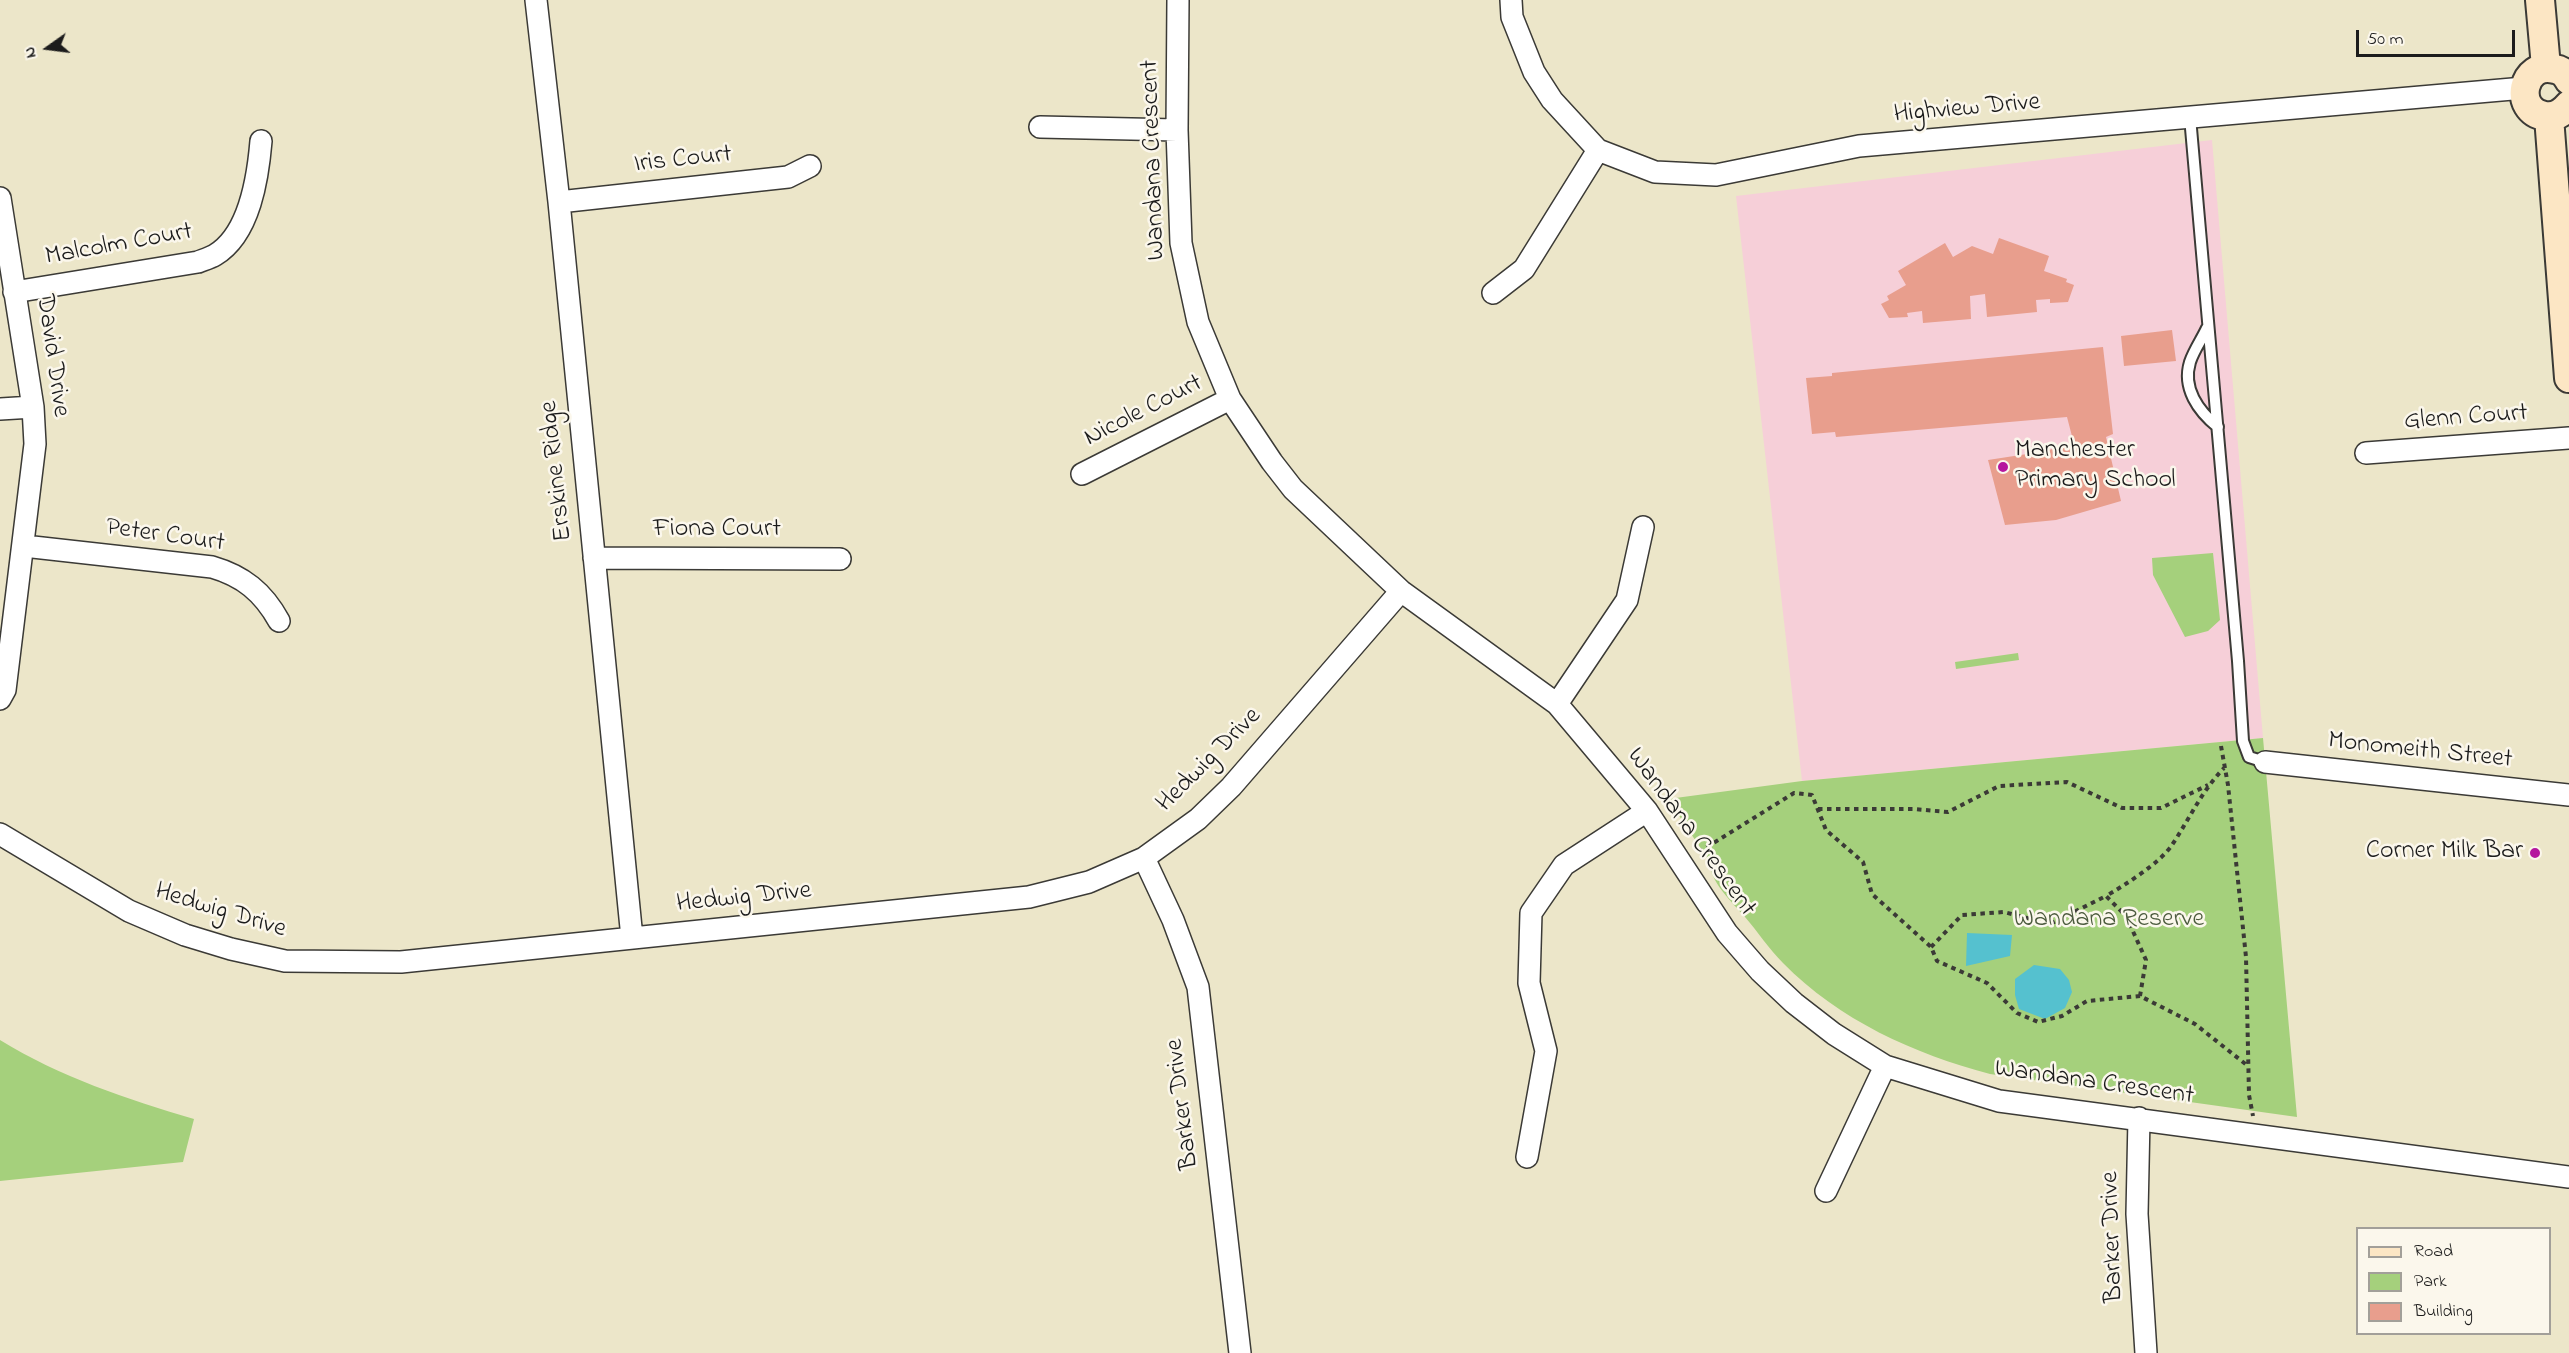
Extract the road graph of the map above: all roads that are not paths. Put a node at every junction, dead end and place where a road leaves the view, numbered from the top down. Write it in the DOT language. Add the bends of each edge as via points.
graph roads {
  1 [pos="536,0"];
  2 [pos="1178,0"];
  3 [pos="1511,0"];
  4 [pos="2540,0"];
  5 [pos="2558,74"];
  6 [pos="2524,88"];
  7 [pos="2559,111"];
  8 [pos="2190,117"];
  9 [pos="1040,127"];
  10 [pos="1177,130"];
  11 [pos="261,141"];
  12 [pos="1598,150"];
  13 [pos="810,166"];
  14 [pos="0,198"];
  15 [pos="559,202"];
  16 [pos="14,292"];
  17 [pos="1493,293"];
  18 [pos="2208,326"];
  19 [pos="2569,378"];
  20 [pos="1230,399"];
  21 [pos="33,407"];
  22 [pos="0,409"];
  23 [pos="2218,427"];
  24 [pos="2569,438"];
  25 [pos="2366,453"];
  26 [pos="1082,474"];
  27 [pos="1643,527"];
  28 [pos="24,546"];
  29 [pos="594,558"];
  30 [pos="840,559"];
  31 [pos="1401,591"];
  32 [pos="279,621"];
  33 [pos="0,699"];
  34 [pos="1557,704"];
  35 [pos="2265,762"];
  36 [pos="2569,795"];
  37 [pos="1647,811"];
  38 [pos="0,834"];
  39 [pos="1144,858"];
  40 [pos="632,938"];
  41 [pos="1885,1066"];
  42 [pos="2139,1118"];
  43 [pos="1527,1157"];
  44 [pos="2569,1178"];
  45 [pos="1826,1191"];
  46 [pos="1240,1353"];
  47 [pos="2145,1353"];
  1 -- 15 [label="street, Erskine Ridge"];
  2 -- 10 [label="street, Wandana Crescent"];
  3 -- 12 [label="street, Highview Drive" via="1512,17 1534,72 1552,100"];
  4 -- 5 [label="main road"];
  5 -- 6 [label="main road" via="2536,70"];
  6 -- 7 [label="main road" via="2529,109 2538,115"];
  6 -- 8 [label="street, Highview Drive"];
  7 -- 19 [label="main road"];
  8 -- 12 [label="street, Highview Drive" via="1859,146 1716,175 1655,172"];
  8 -- 18 [label="lane"];
  9 -- 10 [label="street"];
  10 -- 20 [label="street, Wandana Crescent" via="1181,243 1198,322"];
  11 -- 16 [label="street, Malcolm Court" via="252,198 230,242 215,255 198,262"];
  12 -- 17 [label="street" via="1524,269"];
  13 -- 15 [label="street, Iris Court" via="788,177"];
  14 -- 16 [label="street, David Drive"];
  15 -- 29 [label="street, Erskine Ridge"];
  16 -- 21 [label="street, David Drive"];
  18 -- 23 [label="lane"];
  18 -- 23 [label="lane" via="2190,363 2188,377 2196,404"];
  20 -- 26 [label="street, Nicole Court"];
  20 -- 31 [label="street, Wandana Crescent" via="1293,489"];
  21 -- 22 [label="street"];
  21 -- 28 [label="street, David Drive" via="35,444"];
  23 -- 35 [label="lane" via="2243,741 2249,757"];
  24 -- 25 [label="street, Glenn Court"];
  27 -- 34 [label="street" via="1627,600"];
  28 -- 32 [label="street, Peter Court" via="221,570 247,581"];
  28 -- 33 [label="street, David Drive" via="5,690"];
  29 -- 30 [label="street, Fiona Court"];
  29 -- 40 [label="street, Erskine Ridge"];
  31 -- 34 [label="street, Wandana Crescent"];
  31 -- 39 [label="street, Hedwig Drive" via="1231,787 1198,819"];
  34 -- 37 [label="street, Wandana Crescent"];
  35 -- 36 [label="street, Monomeith Street"];
  37 -- 41 [label="street, Wandana Crescent" via="1727,933 1760,972 1834,1034"];
  37 -- 43 [label="street" via="1564,865 1531,913 1529,983 1546,1051"];
  38 -- 40 [label="street, Hedwig Drive" via="129,911 185,935 285,962 401,962"];
  39 -- 40 [label="street, Hedwig Drive" via="1089,882 1029,897"];
  39 -- 46 [label="street, Barker Drive" via="1173,920 1197,987"];
  41 -- 42 [label="street, Wandana Crescent" via="1999,1101"];
  41 -- 45 [label="street"];
  42 -- 44 [label="street, Wandana Crescent"];
  42 -- 47 [label="street, Barker Drive" via="2138,1214"];
}
